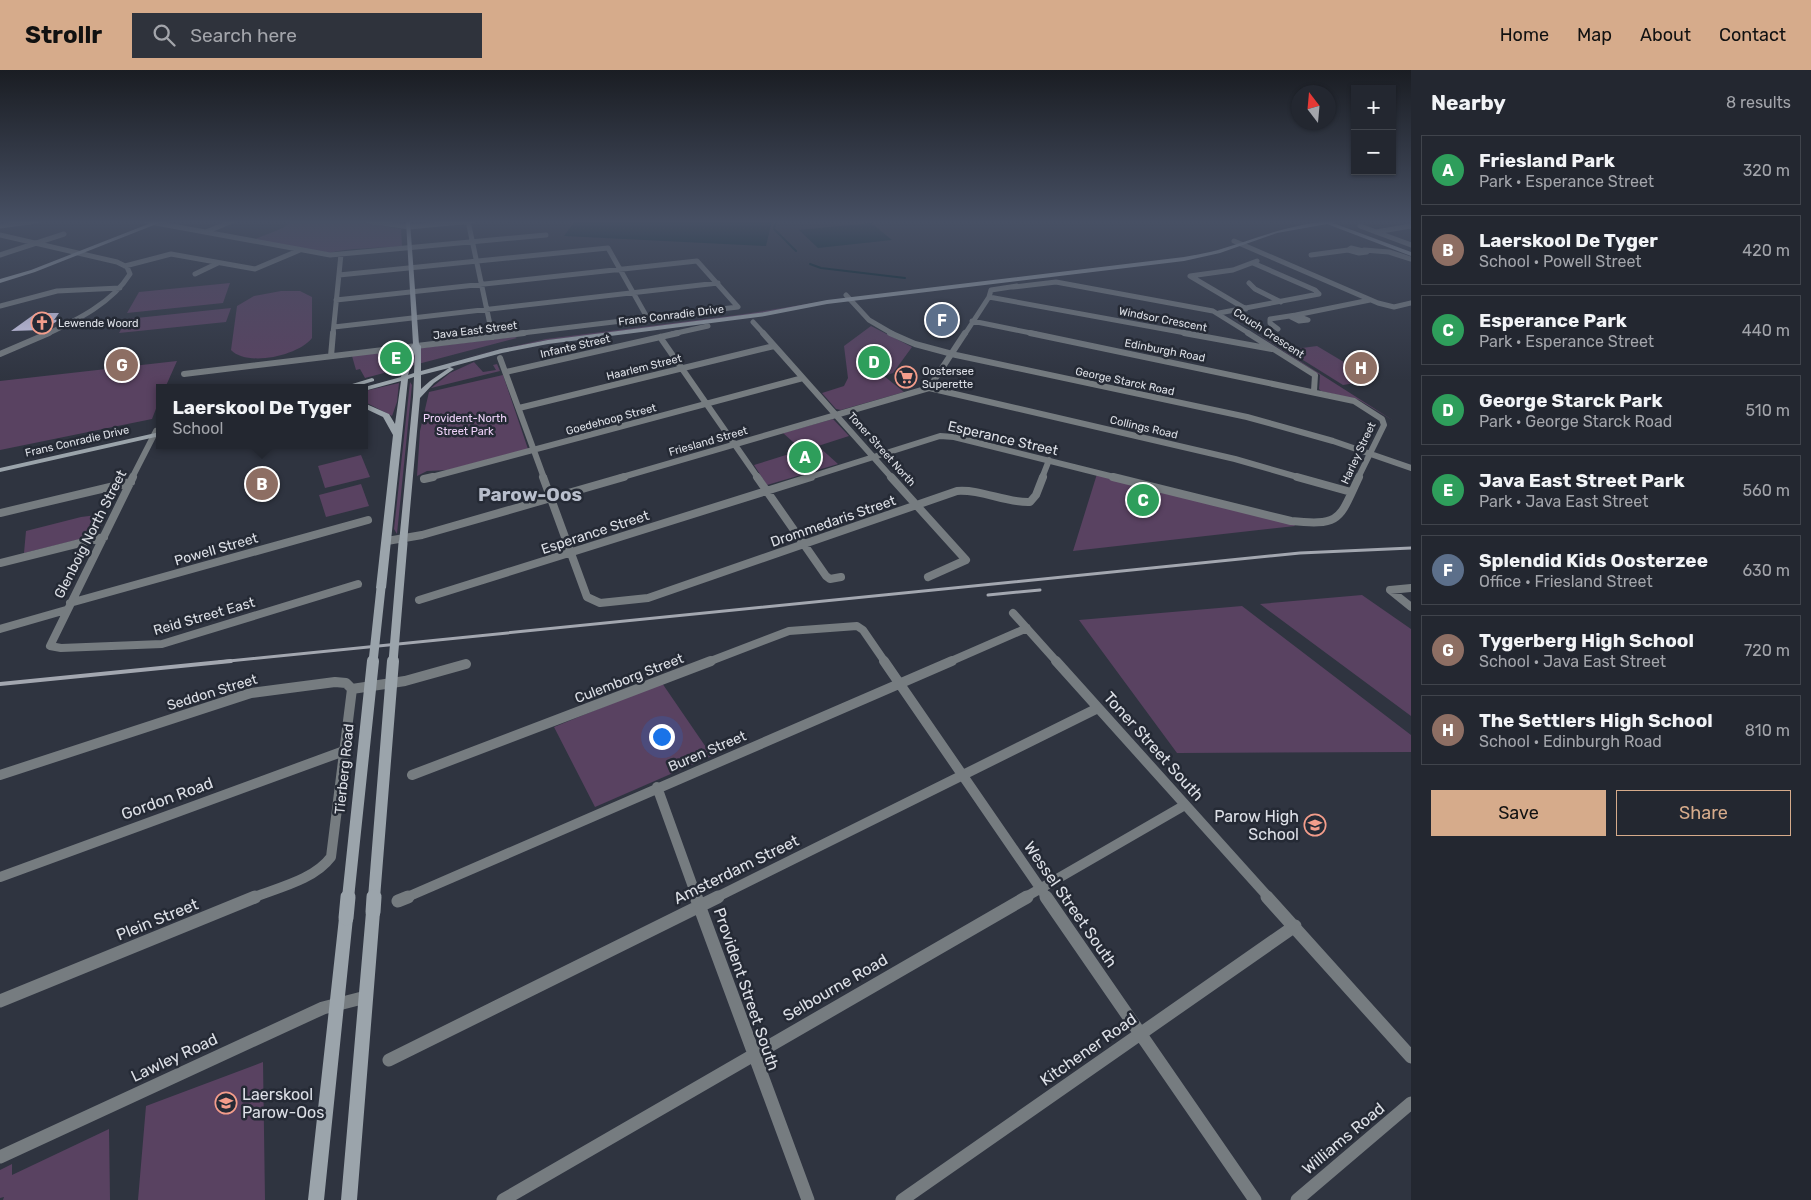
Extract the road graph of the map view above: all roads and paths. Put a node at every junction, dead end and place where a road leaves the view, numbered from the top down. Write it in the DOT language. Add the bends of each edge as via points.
graph roads {
  1 [pos="21,274"];
  2 [pos="130,274"];
  3 [pos="351,274"];
  4 [pos="412,274"];
  5 [pos="480,274"];
  6 [pos="577,274"];
  7 [pos="624,274"];
  8 [pos="710,274"];
  9 [pos="1032,274"];
  10 [pos="1054,274"];
  11 [pos="1206,274"];
  12 [pos="1276,274"];
  13 [pos="1311,274"];
  14 [pos="338,275"];
  15 [pos="0,281"];
  16 [pos="718,283"];
  17 [pos="1249,283"];
  18 [pos="482,284"];
  19 [pos="120,288"];
  20 [pos="413,291"];
  21 [pos="634,292"];
  22 [pos="989,296"];
  23 [pos="848,297"];
  24 [pos="336,300"];
  25 [pos="1370,300"];
  26 [pos="1281,302"];
  27 [pos="1411,303"];
  28 [pos="0,306"];
  29 [pos="487,309"];
  30 [pos="1246,309"];
  31 [pos="1218,313"];
  32 [pos="415,317"];
  33 [pos="648,319"];
  34 [pos="972,321"];
  35 [pos="753,322"];
  36 [pos="708,326"];
  37 [pos="334,327"];
  38 [pos="1278,329"];
  39 [pos="660,337"];
  40 [pos="493,338"];
  41 [pos="416,346"];
  42 [pos="774,346"];
  43 [pos="1274,349"];
  44 [pos="0,354"];
  45 [pos="951,354"];
  46 [pos="331,356"];
  47 [pos="500,358"];
  48 [pos="465,361"];
  49 [pos="682,368"];
  50 [pos="417,372"];
  51 [pos="506,372"];
  52 [pos="184,374"];
  53 [pos="406,375"];
  54 [pos="803,378"];
  55 [pos="362,384"];
  56 [pos="368,388"];
  57 [pos="930,388"];
  58 [pos="1314,391"];
  59 [pos="417,398"];
  60 [pos="1354,401"];
  61 [pos="706,404"];
  62 [pos="368,407"];
  63 [pos="519,408"];
  64 [pos="836,415"];
  65 [pos="156,432"];
  66 [pos="156,432"];
  67 [pos="156,434"];
  68 [pos="398,437"];
  69 [pos="734,444"];
  70 [pos="534,450"];
  71 [pos="1371,453"];
  72 [pos="873,456"];
  73 [pos="1049,460"];
  74 [pos="0,466"];
  75 [pos="1411,468"];
  76 [pos="0,470"];
  77 [pos="424,479"];
  78 [pos="132,482"];
  79 [pos="766,490"];
  80 [pos="1352,492"];
  81 [pos="552,497"];
  82 [pos="917,505"];
  83 [pos="0,513"];
  84 [pos="368,520"];
  85 [pos="1329,521"];
  86 [pos="104,537"];
  87 [pos="404,541"];
  88 [pos="386,544"];
  89 [pos="803,544"];
  90 [pos="572,552"];
  91 [pos="0,563"];
  92 [pos="841,577"];
  93 [pos="928,577"];
  94 [pos="358,584"];
  95 [pos="1411,588"];
  96 [pos="420,600"];
  97 [pos="68,607"];
  98 [pos="1411,607"];
  99 [pos="1013,613"];
  100 [pos="860,628"];
  101 [pos="1027,628"];
  102 [pos="0,629"];
  103 [pos="54,648"];
  104 [pos="466,664"];
  105 [pos="899,683"];
  106 [pos="352,688"];
  107 [pos="1098,708"];
  108 [pos="344,750"];
  109 [pos="0,775"];
  110 [pos="412,775"];
  111 [pos="962,775"];
  112 [pos="657,788"];
  113 [pos="1185,805"];
  114 [pos="325,865"];
  115 [pos="0,877"];
  116 [pos="1040,888"];
  117 [pos="398,901"];
  118 [pos="701,906"];
  119 [pos="1295,926"];
  120 [pos="366,997"];
  121 [pos="0,1001"];
  122 [pos="338,1004"];
  123 [pos="1141,1033"];
  124 [pos="753,1055"];
  125 [pos="1411,1057"];
  126 [pos="389,1060"];
  127 [pos="1411,1103"];
  128 [pos="0,1157"];
  129 [pos="316,1200"];
  130 [pos="348,1200"];
  131 [pos="503,1200"];
  132 [pos="808,1200"];
  133 [pos="902,1200"];
  134 [pos="1255,1200"];
  135 [pos="1297,1200"];
  1 -- 15 [label="main road"];
  2 -- 19 [label="street"];
  3 -- 14 [label="street"];
  4 -- 20 [label="main road, Tierberg Road"];
  5 -- 18 [label="street"];
  6 -- 18 [label="street"];
  7 -- 21 [label="street"];
  8 -- 16 [label="street"];
  9 -- 23 [label="main road, Frans Conradie Drive"];
  10 -- 23 [label="main road, Frans Conradie Drive"];
  11 -- 30 [label="street" via="1190,276"];
  12 -- 26 [label="street" via="1319,294"];
  13 -- 25 [label="street"];
  14 -- 24 [label="street"];
  16 -- 21 [label="street"];
  16 -- 33 [label="street, Java East Street" via="738,307"];
  17 -- 26 [label="street"];
  18 -- 20 [label="street"];
  18 -- 29 [label="street"];
  19 -- 28 [label="street" via="62,290"];
  19 -- 44 [label="street" via="41,339"];
  20 -- 24 [label="street"];
  20 -- 32 [label="main road, Tierberg Road"];
  21 -- 29 [label="street"];
  21 -- 33 [label="street"];
  22 -- 31 [label="street, Couch Crescent" via="996,289 1058,282"];
  22 -- 34 [label="street"];
  22 -- 43 [label="street, Windsor Crescent"];
  23 -- 45 [label="street, George Starck Road" via="869,320 886,331 915,344"];
  23 -- 48 [label="main road, Frans Conradie Drive" via="765,314 548,342"];
  23 -- 50 [label="main road, Frans Conradie Drive" via="532,339 490,348"];
  24 -- 37 [label="street"];
  25 -- 27 [label="street" via="1394,307"];
  25 -- 38 [label="street" via="1304,315 1308,320 1299,321 1293,316 1270,319"];
  26 -- 30 [label="street"];
  29 -- 32 [label="street"];
  29 -- 40 [label="street"];
  30 -- 31 [label="street"];
  31 -- 43 [label="street, Couch Crescent"];
  32 -- 37 [label="street"];
  32 -- 41 [label="main road, Tierberg Road"];
  33 -- 40 [label="street, Java East Street"];
  34 -- 45 [label="street"];
  34 -- 58 [label="street, Edinburgh Road"];
  35 -- 42 [label="street, Toner Street North"];
  36 -- 39 [label="street, Infante Street"];
  37 -- 46 [label="street"];
  39 -- 49 [label="street"];
  39 -- 51 [label="street, Infante Street"];
  40 -- 41 [label="street, Java East Street"];
  41 -- 46 [label="street, Java East Street"];
  41 -- 50 [label="main road, Tierberg Road"];
  41 -- 53 [label="main road, Tierberg Road"];
  42 -- 49 [label="street, Haarlem Street"];
  42 -- 54 [label="street, Toner Street North"];
  43 -- 58 [label="street, Couch Crescent" via="1315,375"];
  45 -- 57 [label="street"];
  45 -- 71 [label="street, George Starck Road" via="1247,418"];
  46 -- 52 [label="street, Java East Street"];
  47 -- 51 [label="street"];
  48 -- 50 [label="main road, Frans Conradie Drive"];
  48 -- 59 [label="main road" via="438,377"];
  49 -- 61 [label="street"];
  49 -- 63 [label="street, Haarlem Street"];
  50 -- 53 [label="main road, Frans Conradie Drive"];
  50 -- 59 [label="main road, Tierberg Road"];
  51 -- 63 [label="street"];
  53 -- 55 [label="main road, Frans Conradie Drive"];
  53 -- 56 [label="main road, Frans Conradie Drive"];
  53 -- 68 [label="main road, Tierberg Road"];
  54 -- 61 [label="street, Goedehoop Street"];
  54 -- 64 [label="street, Toner Street North"];
  57 -- 64 [label="street, Friesland Street"];
  57 -- 80 [label="street, Collings Road" via="1235,459"];
  58 -- 60 [label="street, Edinburgh Road"];
  59 -- 87 [label="main road, Tierberg Road"];
  60 -- 71 [label="street, Harley Street" via="1384,422"];
  61 -- 69 [label="street"];
  61 -- 70 [label="street, Goedehoop Street"];
  62 -- 68 [label="main road" via="386,416"];
  63 -- 70 [label="street"];
  64 -- 69 [label="street, Friesland Street"];
  64 -- 72 [label="street, Toner Street North"];
  65 -- 74 [label="main road, Frans Conradie Drive"];
  66 -- 76 [label="main road, Frans Conradie Drive"];
  67 -- 78 [label="street, Glenboig North Street"];
  68 -- 88 [label="main road, Tierberg Road"];
  69 -- 79 [label="street"];
  69 -- 81 [label="street, Friesland Street"];
  70 -- 77 [label="street, Goedehoop Street"];
  70 -- 81 [label="street"];
  71 -- 75 [label="street, George Starck Road"];
  71 -- 80 [label="street, Harley Street"];
  72 -- 73 [label="street, Esperance Street" via="944,435"];
  72 -- 79 [label="street, Esperance Street"];
  72 -- 82 [label="street, Toner Street North"];
  73 -- 82 [label="street, Drommedaris Street" via="1036,495 1030,502 968,490"];
  73 -- 85 [label="street, Esperance Street" via="1291,521"];
  78 -- 83 [label="street"];
  78 -- 86 [label="street, Glenboig North Street"];
  79 -- 89 [label="street"];
  79 -- 90 [label="street, Esperance Street"];
  80 -- 85 [label="street, Harley Street" via="1340,516"];
  81 -- 87 [label="street, Friesland Street"];
  81 -- 90 [label="street"];
  82 -- 89 [label="street, Drommedaris Street"];
  82 -- 93 [label="street, Toner Street North" via="966,560"];
  84 -- 97 [label="street, Powell Street"];
  86 -- 91 [label="street"];
  86 -- 97 [label="street, Glenboig North Street"];
  87 -- 88 [label="street, Friesland Street"];
  87 -- 120 [label="main road, Tierberg Road, bridge"];
  88 -- 122 [label="main road, Tierberg Road, bridge"];
  89 -- 90 [label="street, Drommedaris Street" via="648,598 600,603 588,597"];
  89 -- 92 [label="street" via="827,577"];
  90 -- 96 [label="street, Esperance Street"];
  94 -- 103 [label="street, Reid Street East" via="162,644"];
  95 -- 98 [label="street" via="1391,589"];
  97 -- 102 [label="street, Powell Street"];
  97 -- 103 [label="street, Glenboig North Street" via="50,643"];
  99 -- 101 [label="street, Toner Street South"];
  100 -- 105 [label="street, Wessel Street South"];
  100 -- 110 [label="street, Culemborg Street" via="847,625 789,631"];
  101 -- 105 [label="street, Buren Street"];
  101 -- 107 [label="street, Toner Street South"];
  104 -- 106 [label="street, Seddon Street" via="406,681"];
  105 -- 111 [label="street, Wessel Street South"];
  105 -- 112 [label="street, Buren Street"];
  106 -- 108 [label="street"];
  106 -- 109 [label="street, Seddon Street" via="346,683 335,682 251,693"];
  107 -- 111 [label="street, Amsterdam Street"];
  107 -- 113 [label="street, Toner Street South"];
  108 -- 114 [label="street" via="331,857"];
  108 -- 115 [label="street, Gordon Road"];
  111 -- 116 [label="street, Wessel Street South"];
  111 -- 118 [label="street, Amsterdam Street"];
  112 -- 117 [label="street, Buren Street"];
  112 -- 118 [label="street, Provident Street South"];
  113 -- 116 [label="street, Selbourne Road"];
  113 -- 119 [label="street, Toner Street South"];
  114 -- 121 [label="street, Plein Street" via="313,873"];
  116 -- 123 [label="street, Wessel Street South"];
  116 -- 124 [label="street, Selbourne Road"];
  118 -- 124 [label="street, Provident Street South"];
  118 -- 126 [label="street, Amsterdam Street"];
  119 -- 123 [label="street, Kitchener Road"];
  119 -- 125 [label="street, Toner Street South"];
  120 -- 122 [label="street, Lawley Road"];
  120 -- 130 [label="main road, Tierberg Road"];
  122 -- 128 [label="street, Lawley Road" via="323,1008"];
  122 -- 129 [label="main road, Tierberg Road"];
  123 -- 133 [label="street, Kitchener Road"];
  123 -- 134 [label="street, Wessel Street South"];
  124 -- 131 [label="street, Selbourne Road"];
  124 -- 132 [label="street, Provident Street South"];
  127 -- 135 [label="street, Williams Road"];
}
